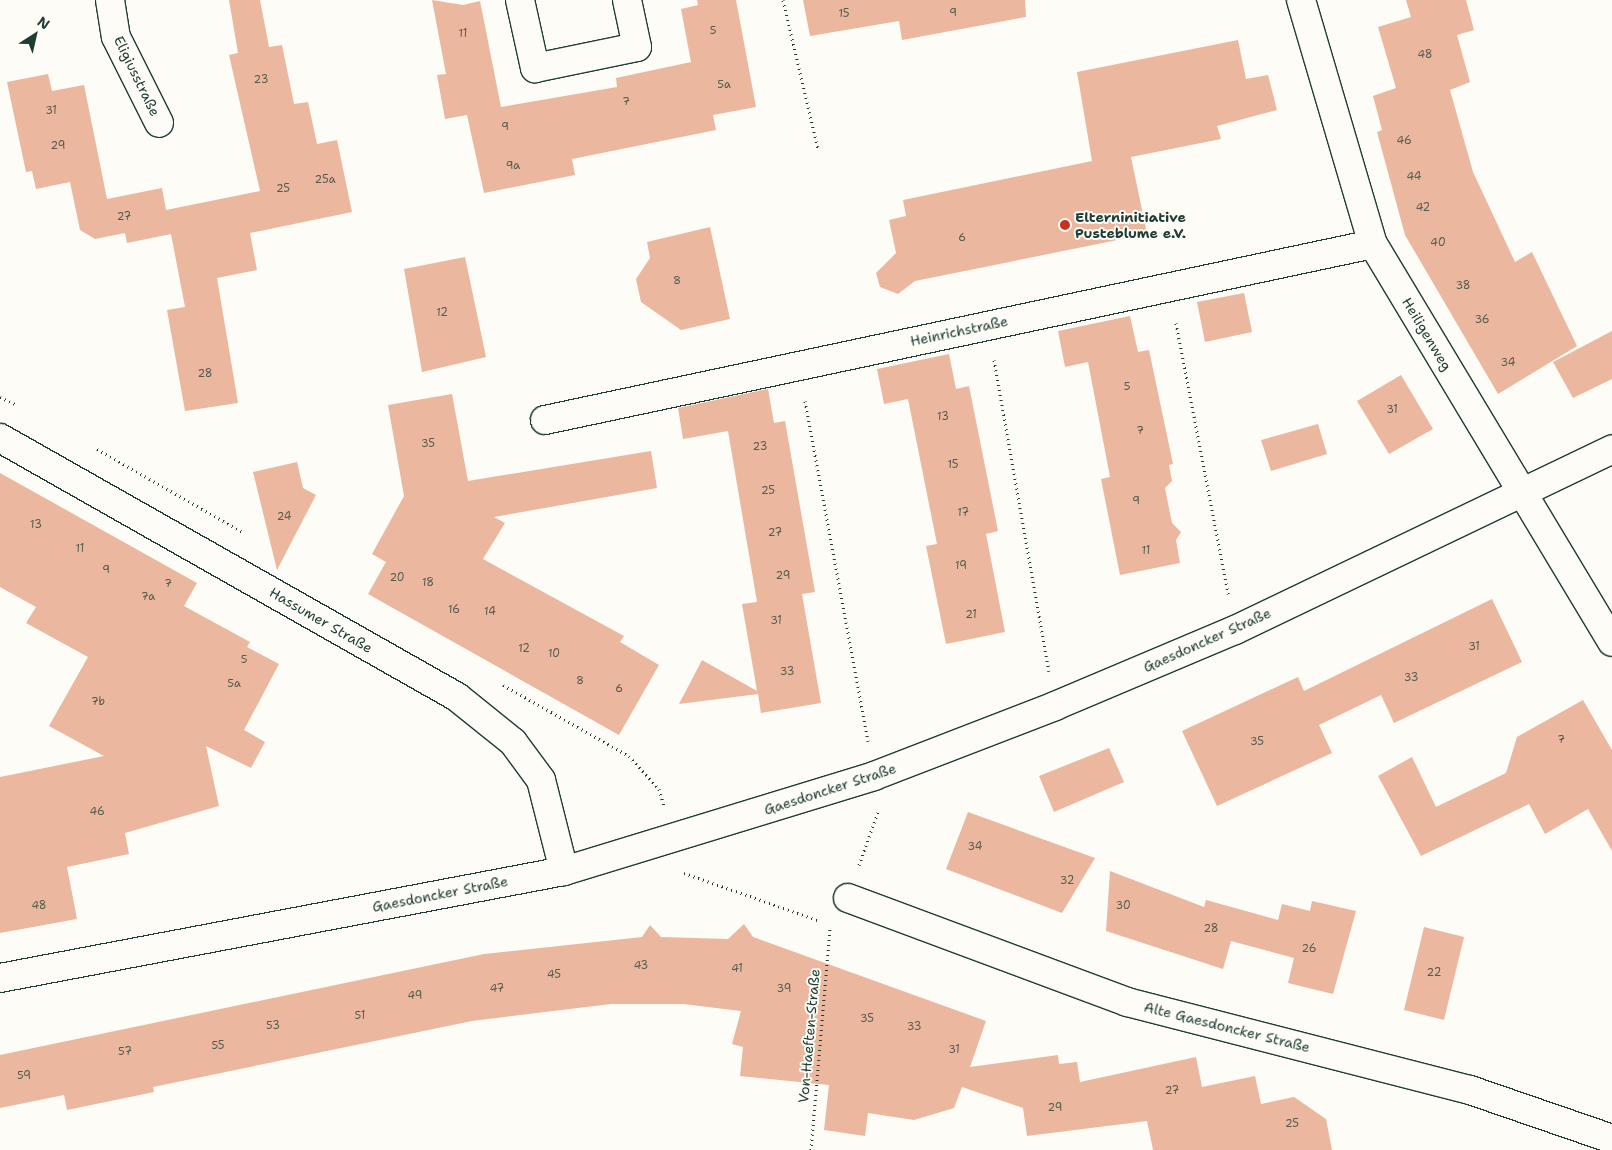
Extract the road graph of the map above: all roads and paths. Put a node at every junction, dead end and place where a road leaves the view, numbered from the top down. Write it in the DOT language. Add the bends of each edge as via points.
graph roads {
  1 [pos="110,0"];
  2 [pos="520,0"];
  3 [pos="627,0"];
  4 [pos="783,0"];
  5 [pos="1302,0"];
  6 [pos="159,123"];
  7 [pos="818,149"];
  8 [pos="1372,244"];
  9 [pos="1169,286"];
  10 [pos="988,325"];
  11 [pos="799,366"];
  12 [pos="545,420"];
  13 [pos="0,438"];
  14 [pos="1612,449"];
  15 [pos="1521,492"];
  16 [pos="1235,630"];
  17 [pos="1612,642"];
  18 [pos="1055,706"];
  19 [pos="874,776"];
  20 [pos="879,811"];
  21 [pos="564,871"];
  22 [pos="684,872"];
  23 [pos="848,898"];
  24 [pos="830,924"];
  25 [pos="0,978"];
  26 [pos="1612,1139"];
  27 [pos="811,1150"];
  1 -- 6 [label="street, Eligiusstraße" via="116,37"];
  2 -- 3 [label="street" via="535,68 637,47"];
  4 -- 7 [label="path"];
  5 -- 8 [label="street, Heiligenweg"];
  8 -- 9 [label="street, Heinrichstraße"];
  8 -- 15 [label="street, Heiligenweg"];
  9 -- 10 [label="street, Heinrichstraße"];
  9 -- 16 [label="path"];
  10 -- 11 [label="street, Heinrichstraße"];
  10 -- 18 [label="path"];
  11 -- 12 [label="street, Heinrichstraße"];
  11 -- 19 [label="path"];
  13 -- 21 [label="street, Hassumer Straße" via="458,697 512,742 541,780"];
  14 -- 15 [label="street, Gaesdoncker Straße"];
  15 -- 16 [label="street, Gaesdoncker Straße"];
  15 -- 17 [label="street, Heiligenweg"];
  16 -- 18 [label="street, Gaesdoncker Straße"];
  18 -- 19 [label="street, Gaesdoncker Straße"];
  19 -- 21 [label="street, Gaesdoncker Straße"];
  20 -- 23 [label="path"];
  21 -- 25 [label="street, Gaesdoncker Straße"];
  22 -- 24 [label="path"];
  23 -- 24 [label="path"];
  23 -- 26 [label="street, Alte Gaesdoncker Straße" via="1127,1002 1470,1090"];
  24 -- 27 [label="path, Von-Haeften-Straße"];
}
